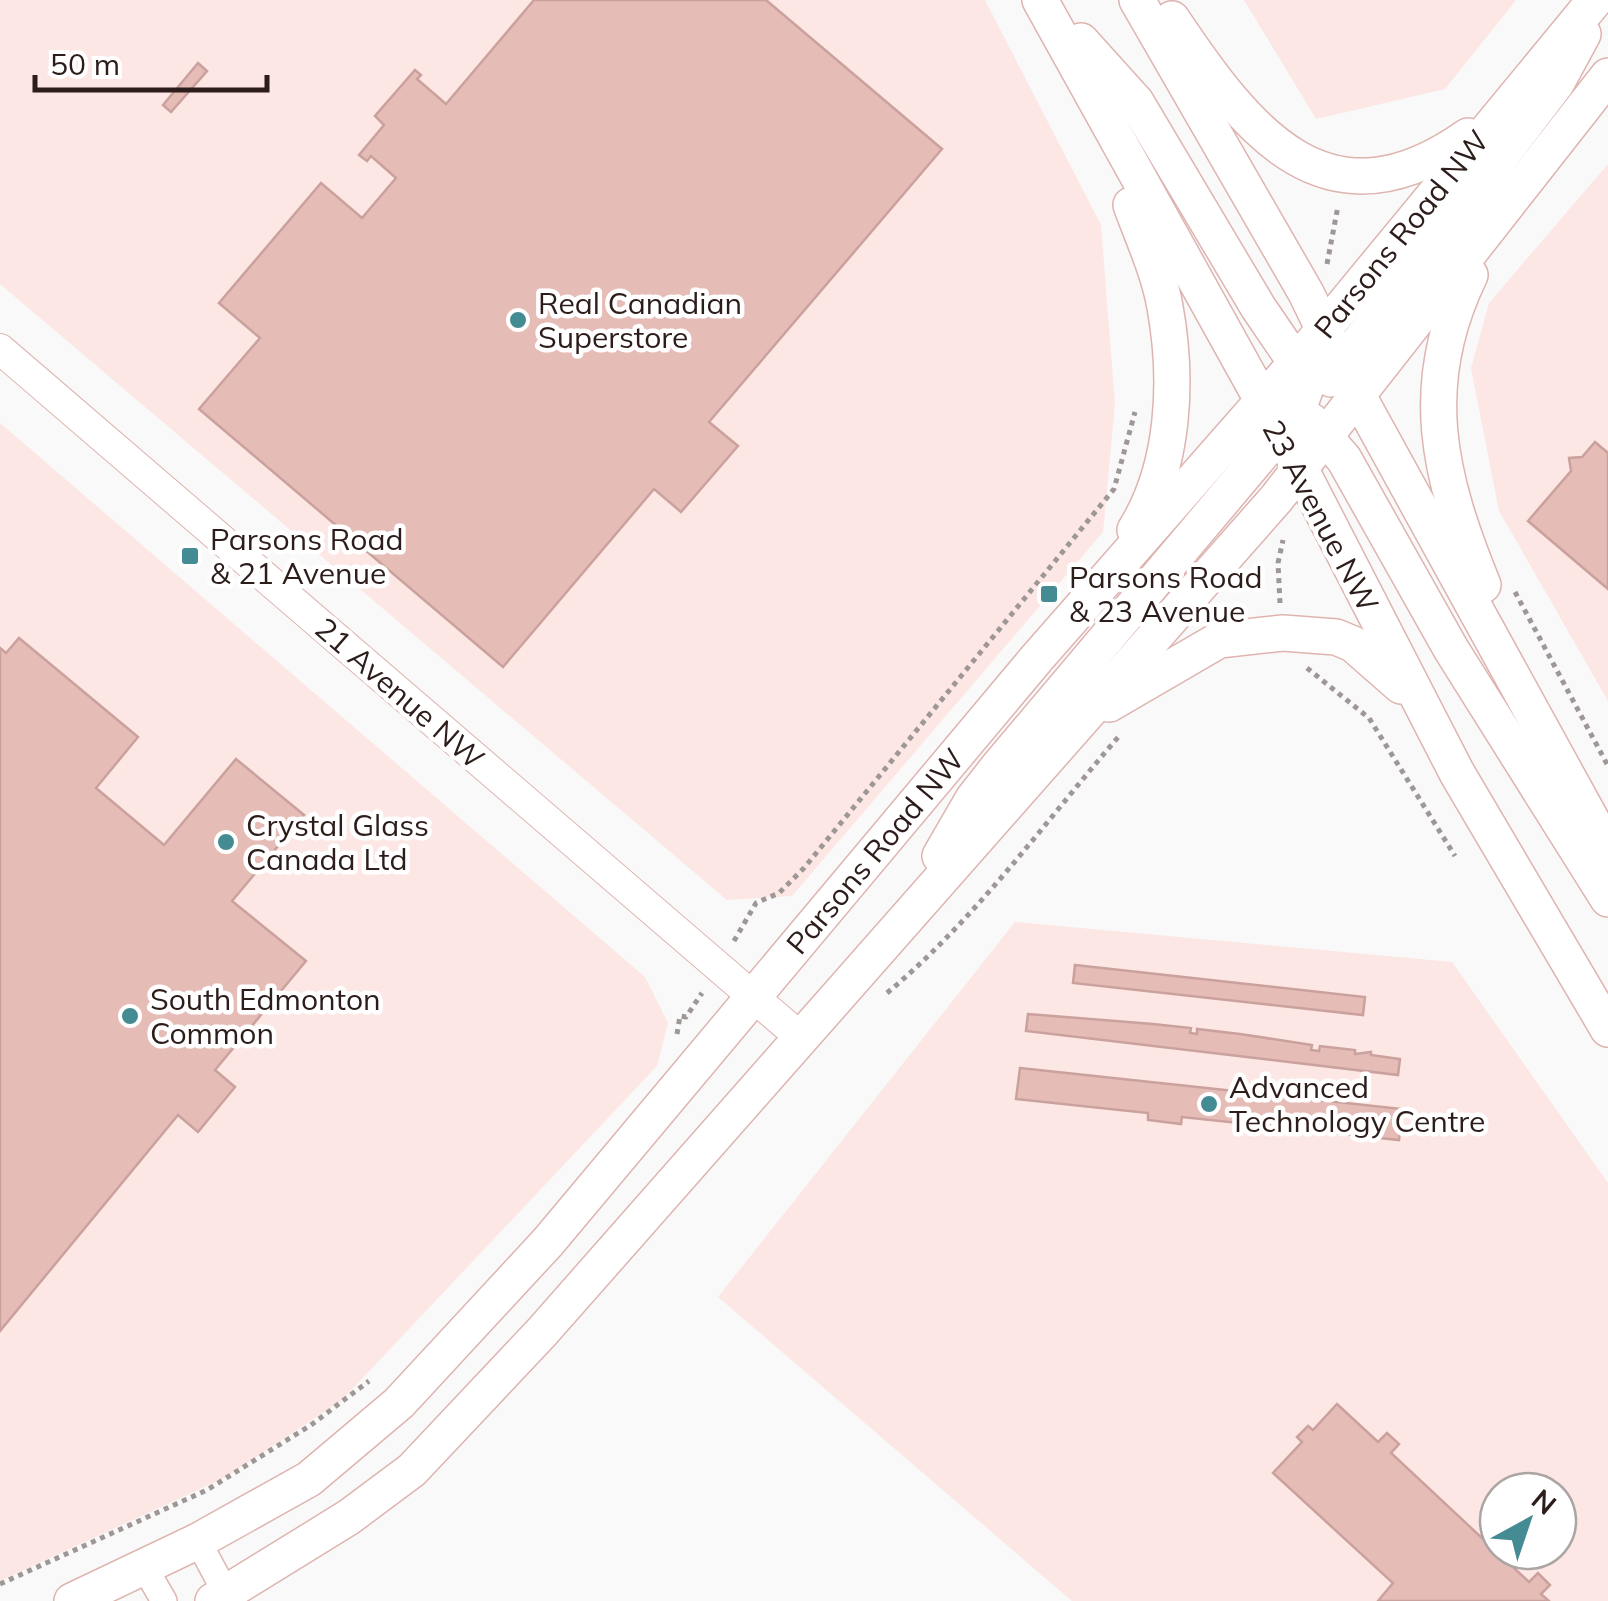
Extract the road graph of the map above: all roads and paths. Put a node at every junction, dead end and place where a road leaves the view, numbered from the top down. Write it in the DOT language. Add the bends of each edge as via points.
graph roads {
  1 [pos="1042,0"];
  2 [pos="1137,0"];
  3 [pos="1159,0"];
  4 [pos="1596,0"];
  5 [pos="1542,60"];
  6 [pos="1608,76"];
  7 [pos="1088,83"];
  8 [pos="1563,134"];
  9 [pos="1338,202"];
  10 [pos="1326,270"];
  11 [pos="1325,328"];
  12 [pos="0,349"];
  13 [pos="1340,363"];
  14 [pos="1360,398"];
  15 [pos="1139,402"];
  16 [pos="1261,403"];
  17 [pos="1307,407"];
  18 [pos="1301,470"];
  19 [pos="1284,534"];
  20 [pos="1281,616"];
  21 [pos="1036,658"];
  22 [pos="1296,660"];
  23 [pos="1422,709"];
  24 [pos="1132,722"];
  25 [pos="1072,727"];
  26 [pos="1608,826"];
  27 [pos="1608,850"];
  28 [pos="1455,856"];
  29 [pos="924,896"];
  30 [pos="1608,899"];
  31 [pos="750,916"];
  32 [pos="754,997"];
  33 [pos="875,1003"];
  34 [pos="686,1017"];
  35 [pos="1608,1029"];
  36 [pos="800,1037"];
  37 [pos="674,1045"];
  38 [pos="375,1377"];
  39 [pos="198,1542"];
  40 [pos="146,1568"];
  41 [pos="0,1584"];
  42 [pos="223,1599"];
  43 [pos="72,1601"];
  44 [pos="164,1601"];
  1 -- 7 [label="main road, 23 Avenue NW"];
  1 -- 17 [label="main road" via="1136,102"];
  2 -- 11 [label="main road"];
  3 -- 5 [label="main road" via="1224,94 1274,146 1334,173 1378,174 1449,149"];
  4 -- 5 [label="main road, Parsons Road NW"];
  4 -- 13 [label="main road" via="1556,84"];
  5 -- 11 [label="main road, Parsons Road NW"];
  6 -- 8 [label="main road, Parsons Road NW"];
  7 -- 16 [label="main road, 23 Avenue NW"];
  7 -- 21 [label="main road" via="1165,305 1172,396 1165,454 1144,516"];
  8 -- 14 [label="main road, Parsons Road NW"];
  8 -- 26 [label="main road" via="1459,298 1438,376 1439,448 1488,595"];
  9 -- 10 [label="path"];
  11 -- 13 [label="main road"];
  11 -- 17 [label="main road"];
  12 -- 32 [label="street, 21 Avenue NW"];
  13 -- 14 [label="main road"];
  13 -- 17 [label="main road"];
  14 -- 17 [label="main road, Parsons Road NW"];
  14 -- 27 [label="main road"];
  15 -- 31 [label="path" via="1114,489 1072,545 804,868 756,903"];
  16 -- 17 [label="main road, Parsons Road NW"];
  16 -- 17 [label="main road, 23 Avenue NW"];
  16 -- 21 [label="main road, Parsons Road NW"];
  17 -- 18 [label="main road, Parsons Road NW"];
  17 -- 29 [label="main road" via="972,799"];
  17 -- 30 [label="main road"];
  18 -- 23 [label="main road, 23 Avenue NW"];
  18 -- 25 [label="main road, Parsons Road NW"];
  19 -- 20 [label="path"];
  21 -- 32 [label="main road, Parsons Road NW"];
  22 -- 28 [label="path" via="1369,718"];
  23 -- 25 [label="main road" via="1353,644 1283,633 1219,640 1196,650"];
  23 -- 35 [label="main road, 23 Avenue NW"];
  24 -- 33 [label="path" via="930,958"];
  25 -- 29 [label="main road, Parsons Road NW"];
  29 -- 36 [label="main road, Parsons Road NW"];
  32 -- 36 [label="street, 21 Avenue NW"];
  32 -- 39 [label="main road, Parsons Road NW" via="548,1242 399,1403 309,1479"];
  34 -- 37 [label="path" via="680,1016"];
  36 -- 42 [label="main road, Parsons Road NW" via="662,1200 412,1470"];
  38 -- 41 [label="path" via="208,1490"];
  39 -- 40 [label="main road, Parsons Road NW"];
  39 -- 42 [label="street"];
  40 -- 43 [label="main road, Parsons Road NW"];
  40 -- 44 [label="street"];
}
